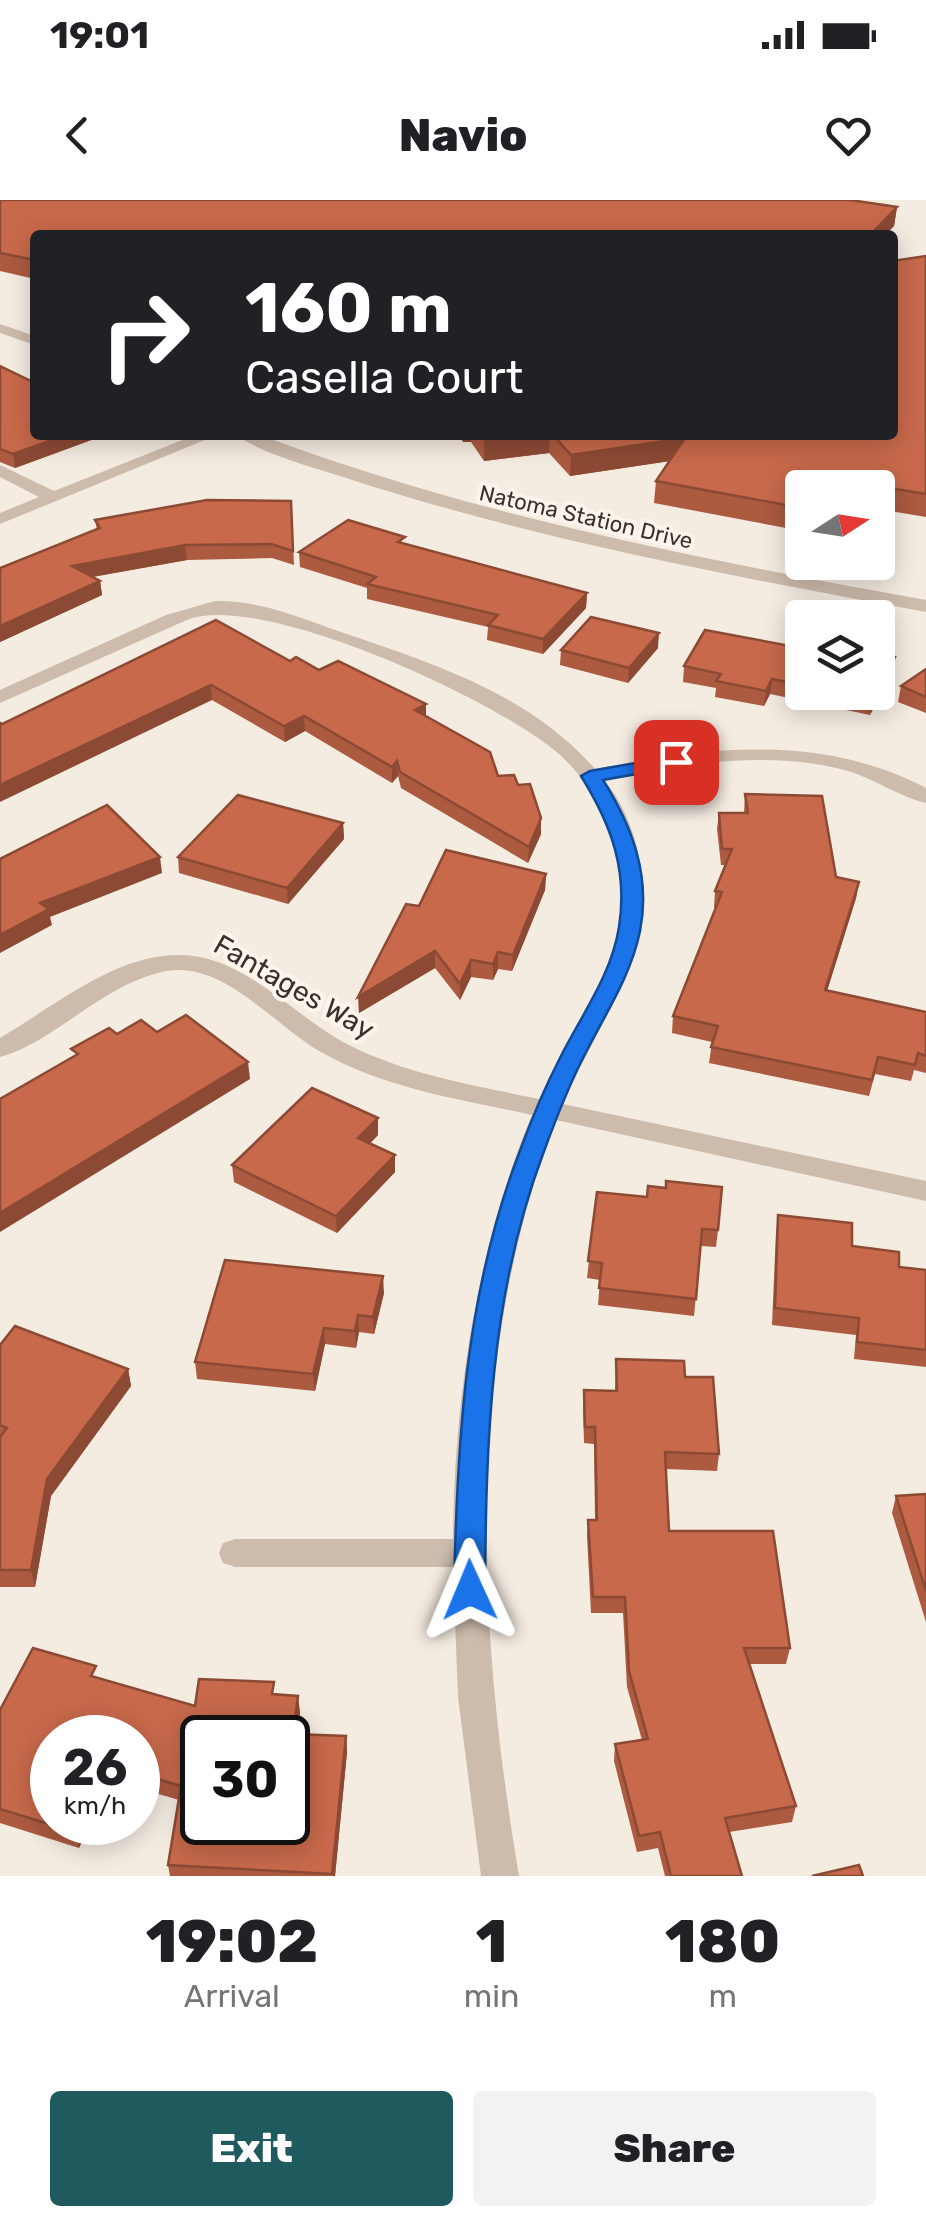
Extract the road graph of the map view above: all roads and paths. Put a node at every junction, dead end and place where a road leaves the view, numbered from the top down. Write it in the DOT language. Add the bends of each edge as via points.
graph roads {
  1 [pos="0,328"];
  2 [pos="30,339"];
  3 [pos="197,440"];
  4 [pos="259,440"];
  5 [pos="0,470"];
  6 [pos="54,498"];
  7 [pos="0,519"];
  8 [pos="926,606"];
  9 [pos="0,697"];
  10 [pos="590,776"];
  11 [pos="926,797"];
  12 [pos="0,1049"];
  13 [pos="551,1108"];
  14 [pos="926,1191"];
  15 [pos="468,1552"];
  16 [pos="235,1553"];
  17 [pos="500,1876"];
  1 -- 2 [label="street"];
  3 -- 6 [label="street"];
  4 -- 8 [label="street, Natoma Station Drive" via="386,488 561,537"];
  5 -- 6 [label="street"];
  6 -- 7 [label="street"];
  9 -- 10 [label="street" via="189,612 229,606 460,681 542,729"];
  10 -- 11 [label="street" via="704,759 804,758 858,767"];
  10 -- 13 [label="street" via="627,847 630,930 616,974"];
  12 -- 13 [label="street, Fantages Way" via="138,971 196,962 365,1064 406,1079"];
  13 -- 14 [label="street, Fantages Way"];
  13 -- 15 [label="street" via="504,1236 484,1333"];
  15 -- 16 [label="street"];
  15 -- 17 [label="street" via="472,1664"];
}
